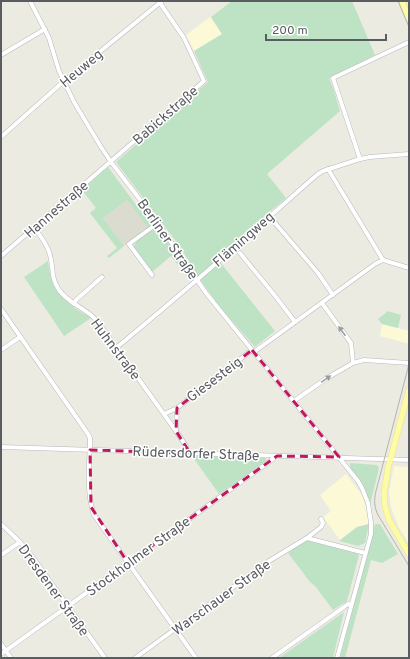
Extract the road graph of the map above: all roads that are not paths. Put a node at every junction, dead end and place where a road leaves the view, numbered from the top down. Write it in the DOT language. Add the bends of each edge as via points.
graph roads {
  1 [pos="30,1"];
  2 [pos="402,1"];
  3 [pos="161,2"];
  4 [pos="409,19"];
  5 [pos="46,29"];
  6 [pos="409,42"];
  7 [pos="1,55"];
  8 [pos="64,81"];
  9 [pos="1,137"];
  10 [pos="409,154"];
  11 [pos="360,159"];
  12 [pos="111,162"];
  13 [pos="328,169"];
  14 [pos="158,223"];
  15 [pos="275,223"];
  16 [pos="35,228"];
  17 [pos="240,253"];
  18 [pos="1,256"];
  19 [pos="383,260"];
  20 [pos="409,268"];
  21 [pos="152,275"];
  22 [pos="102,277"];
  23 [pos="196,281"];
  24 [pos="333,295"];
  25 [pos="322,303"];
  26 [pos="74,304"];
  27 [pos="1,309"];
  28 [pos="295,322"];
  29 [pos="20,337"];
  30 [pos="116,348"];
  31 [pos="1,350"];
  32 [pos="253,351"];
  33 [pos="353,363"];
  34 [pos="409,363"];
  35 [pos="409,390"];
  36 [pos="294,401"];
  37 [pos="177,408"];
  38 [pos="164,414"];
  39 [pos="176,431"];
  40 [pos="1,447"];
  41 [pos="90,450"];
  42 [pos="186,452"];
  43 [pos="273,456"];
  44 [pos="339,457"];
  45 [pos="390,460"];
  46 [pos="409,460"];
  47 [pos="321,519"];
  48 [pos="1,524"];
  49 [pos="307,538"];
  50 [pos="20,542"];
  51 [pos="365,553"];
  52 [pos="409,554"];
  53 [pos="1,555"];
  54 [pos="128,563"];
  55 [pos="351,605"];
  56 [pos="68,607"];
  57 [pos="176,629"];
  58 [pos="1,644"];
  59 [pos="6,651"];
  60 [pos="1,654"];
  61 [pos="11,658"];
  62 [pos="104,658"];
  63 [pos="135,658"];
  64 [pos="196,658"];
  65 [pos="272,658"];
  66 [pos="337,658"];
  1 -- 5 [label="street, Berliner Straße"];
  2 -- 4 [label="main road"];
  3 -- 8 [label="street, Heuweg"];
  3 -- 12 [label="street, Babickstraße" via="184,38 204,81"];
  5 -- 7 [label="street"];
  5 -- 8 [label="street, Berliner Straße"];
  6 -- 11 [label="street" via="333,78"];
  8 -- 9 [label="street, Heuweg"];
  8 -- 12 [label="street, Berliner Straße"];
  10 -- 11 [label="street, Flämingweg"];
  11 -- 13 [label="street, Flämingweg"];
  12 -- 14 [label="street, Berliner Straße"];
  12 -- 16 [label="street, Hannestraße"];
  13 -- 19 [label="street"];
  13 -- 23 [label="street, Flämingweg" via="318,174"];
  14 -- 21 [label="street" via="129,244"];
  14 -- 23 [label="street, Berliner Straße"];
  15 -- 24 [label="street" via="318,273"];
  16 -- 18 [label="street, Hannestraße"];
  16 -- 26 [label="street, Huhnstraße" via="49,250 56,284"];
  17 -- 28 [label="street"];
  19 -- 20 [label="street"];
  19 -- 24 [label="street, Giesesteig"];
  22 -- 26 [label="street"];
  23 -- 30 [label="street, Flämingweg"];
  23 -- 32 [label="street, Berliner Straße"];
  24 -- 25 [label="street, Giesesteig"];
  25 -- 28 [label="street, Giesesteig"];
  33 -- 25 [label="street, one-way" via="350,343"];
  26 -- 30 [label="street, Huhnstraße" via="94,317"];
  27 -- 29 [label="street"];
  28 -- 32 [label="street, Giesesteig"];
  29 -- 31 [label="street"];
  29 -- 41 [label="street" via="88,434"];
  30 -- 38 [label="street, Huhnstraße"];
  32 -- 36 [label="street, Berliner Straße"];
  32 -- 37 [label="street, Giesesteig"];
  33 -- 34 [label="street" via="364,360"];
  36 -- 33 [label="street, one-way"];
  35 -- 45 [label="main road"];
  36 -- 44 [label="street, Berliner Straße"];
  37 -- 38 [label="street, Giesesteig"];
  37 -- 39 [label="street, Giesesteig"];
  38 -- 39 [label="street, Huhnstraße"];
  39 -- 42 [label="street, Huhnstraße" via="186,446"];
  40 -- 41 [label="street, Rüdersdorfer Straße"];
  41 -- 42 [label="street, Rüdersdorfer Straße"];
  41 -- 54 [label="street" via="91,507"];
  42 -- 43 [label="street, Rüdersdorfer Straße"];
  43 -- 44 [label="street, Rüdersdorfer Straße"];
  43 -- 54 [label="street, Stockholmer Straße" via="273,459"];
  44 -- 45 [label="street, Rüdersdorfer Straße"];
  44 -- 51 [label="street, Berliner Straße" via="362,488 368,503 371,523"];
  45 -- 46 [label="street, Rüdersdorfer Straße"];
  45 -- 52 [label="main road" via="384,487 384,503 387,516"];
  47 -- 49 [label="street, Warschauer Straße" via="321,527"];
  48 -- 50 [label="street, Dresdener Straße"];
  49 -- 51 [label="street"];
  49 -- 57 [label="street, Warschauer Straße" via="269,561"];
  50 -- 53 [label="street"];
  50 -- 56 [label="street, Dresdener Straße"];
  51 -- 55 [label="street, Berliner Straße"];
  54 -- 56 [label="street, Stockholmer Straße"];
  54 -- 57 [label="street"];
  55 -- 65 [label="street" via="348,604"];
  55 -- 66 [label="street, Berliner Straße"];
  56 -- 59 [label="street, Stockholmer Straße"];
  56 -- 62 [label="street, Dresdener Straße"];
  57 -- 63 [label="street, Warschauer Straße"];
  57 -- 64 [label="street"];
  58 -- 59 [label="street"];
  59 -- 60 [label="street, Stockholmer Straße"];
  59 -- 61 [label="street"];
}
